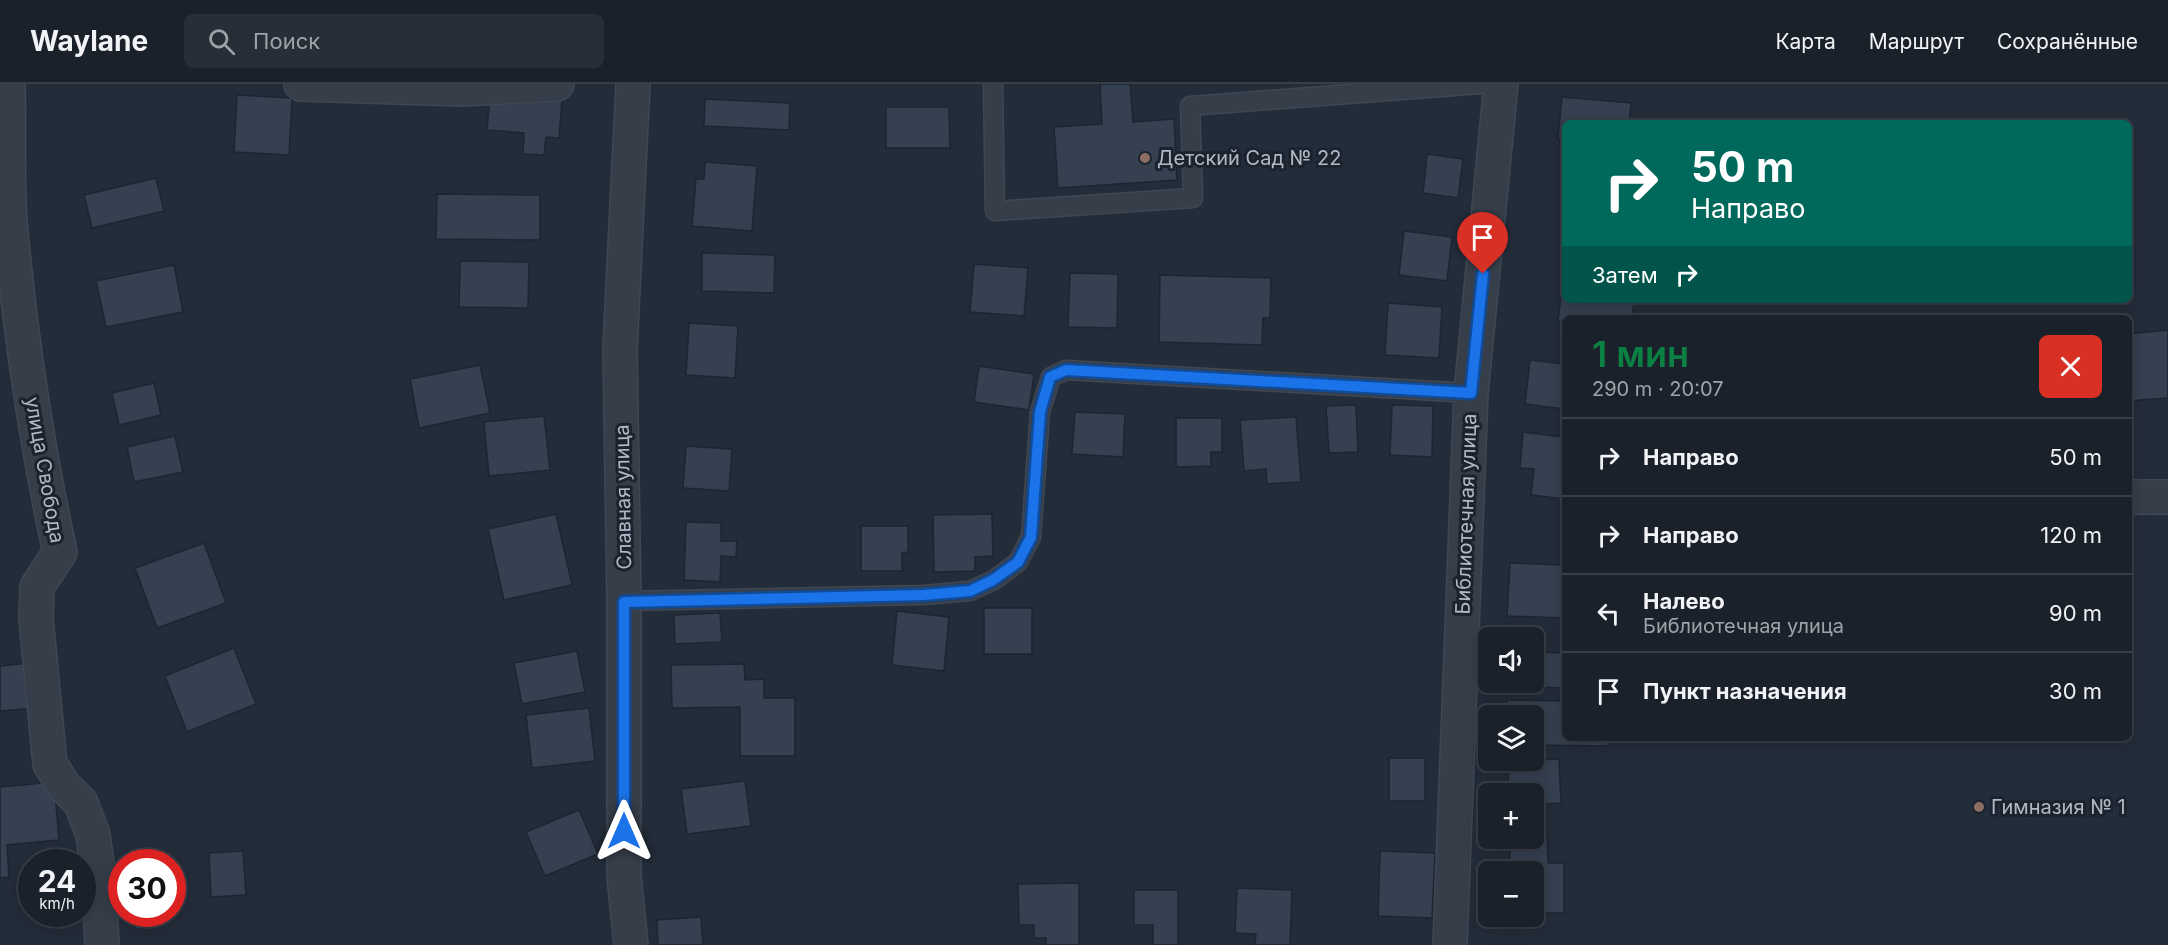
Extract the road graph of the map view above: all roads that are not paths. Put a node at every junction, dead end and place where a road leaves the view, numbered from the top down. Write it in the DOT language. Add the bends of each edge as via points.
graph roads {
  1 [pos="8,84"];
  2 [pos="301,84"];
  3 [pos="557,84"];
  4 [pos="633,84"];
  5 [pos="993,84"];
  6 [pos="1480,84"];
  7 [pos="1501,84"];
  8 [pos="1325,90"];
  9 [pos="1471,393"];
  10 [pos="2132,497"];
  11 [pos="2168,497"];
  12 [pos="624,602"];
  13 [pos="102,945"];
  14 [pos="631,945"];
  15 [pos="1450,945"];
  1 -- 13 [label="street, улица Свобода" via="10,219 34,420 60,552 37,587 50,764 81,803 93,835"];
  2 -- 3 [label="street" via="461,89"];
  4 -- 12 [label="street, Славная улица" via="620,349"];
  5 -- 8 [label="lane" via="995,212 1193,198 1190,106"];
  6 -- 8 [label="lane"];
  7 -- 9 [label="street, Библиотечная улица"];
  9 -- 12 [label="lane" via="1066,370 1050,377 1040,412 1031,537 1018,562 993,580 970,591 923,595"];
  9 -- 15 [label="street, Библиотечная улица"];
  10 -- 11 [label="street"];
  12 -- 14 [label="street, Славная улица" via="624,876"];
}
